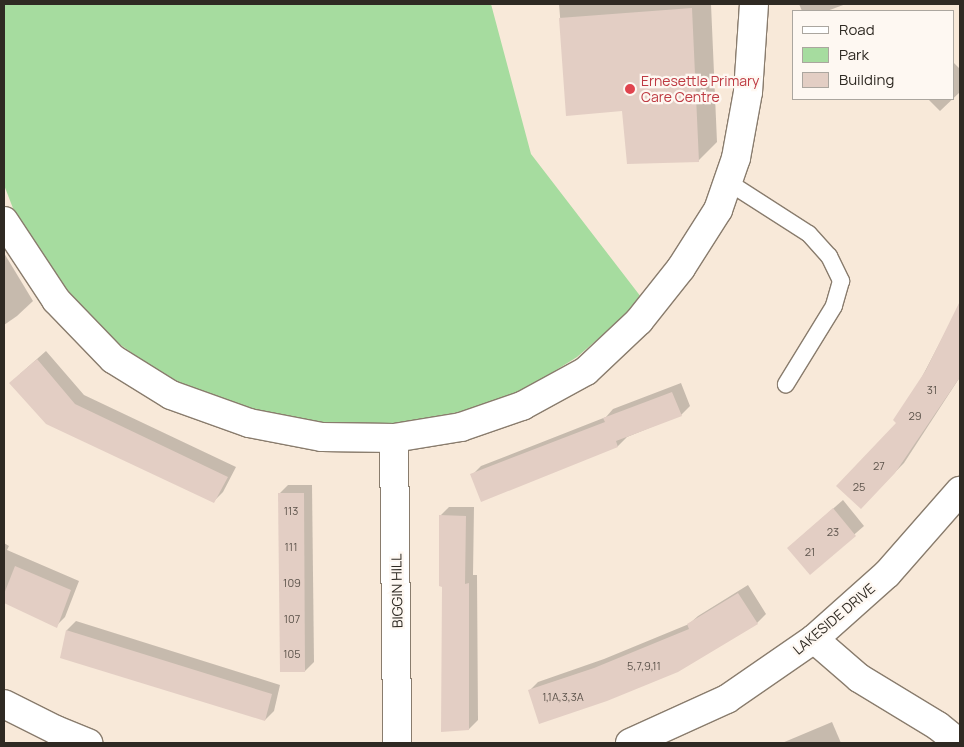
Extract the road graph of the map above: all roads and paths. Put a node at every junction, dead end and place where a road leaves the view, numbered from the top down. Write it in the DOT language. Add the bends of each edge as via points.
graph roads {
  1 [pos="754,4"];
  2 [pos="728,182"];
  3 [pos="4,221"];
  4 [pos="786,384"];
  5 [pos="394,438"];
  6 [pos="960,490"];
  7 [pos="814,639"];
  8 [pos="4,704"];
  9 [pos="635,742"];
  10 [pos="89,743"];
  11 [pos="397,743"];
  12 [pos="959,743"];
  1 -- 2 [label="street" via="748,92 736,158"];
  2 -- 4 [label="lane" via="809,234 829,256 841,281 834,306"];
  2 -- 5 [label="street" via="718,210 681,268 639,321 586,371 522,406 461,428"];
  3 -- 5 [label="street" via="56,300 75,320 113,359 170,395 249,423 322,437"];
  5 -- 11 [label="street, BIGGIN HILL"];
  6 -- 7 [label="street, LAKESIDE DRIVE" via="887,574"];
  7 -- 9 [label="street, LAKESIDE DRIVE" via="727,699"];
  7 -- 12 [label="street" via="859,678 938,726"];
  8 -- 10 [label="street"];
}
